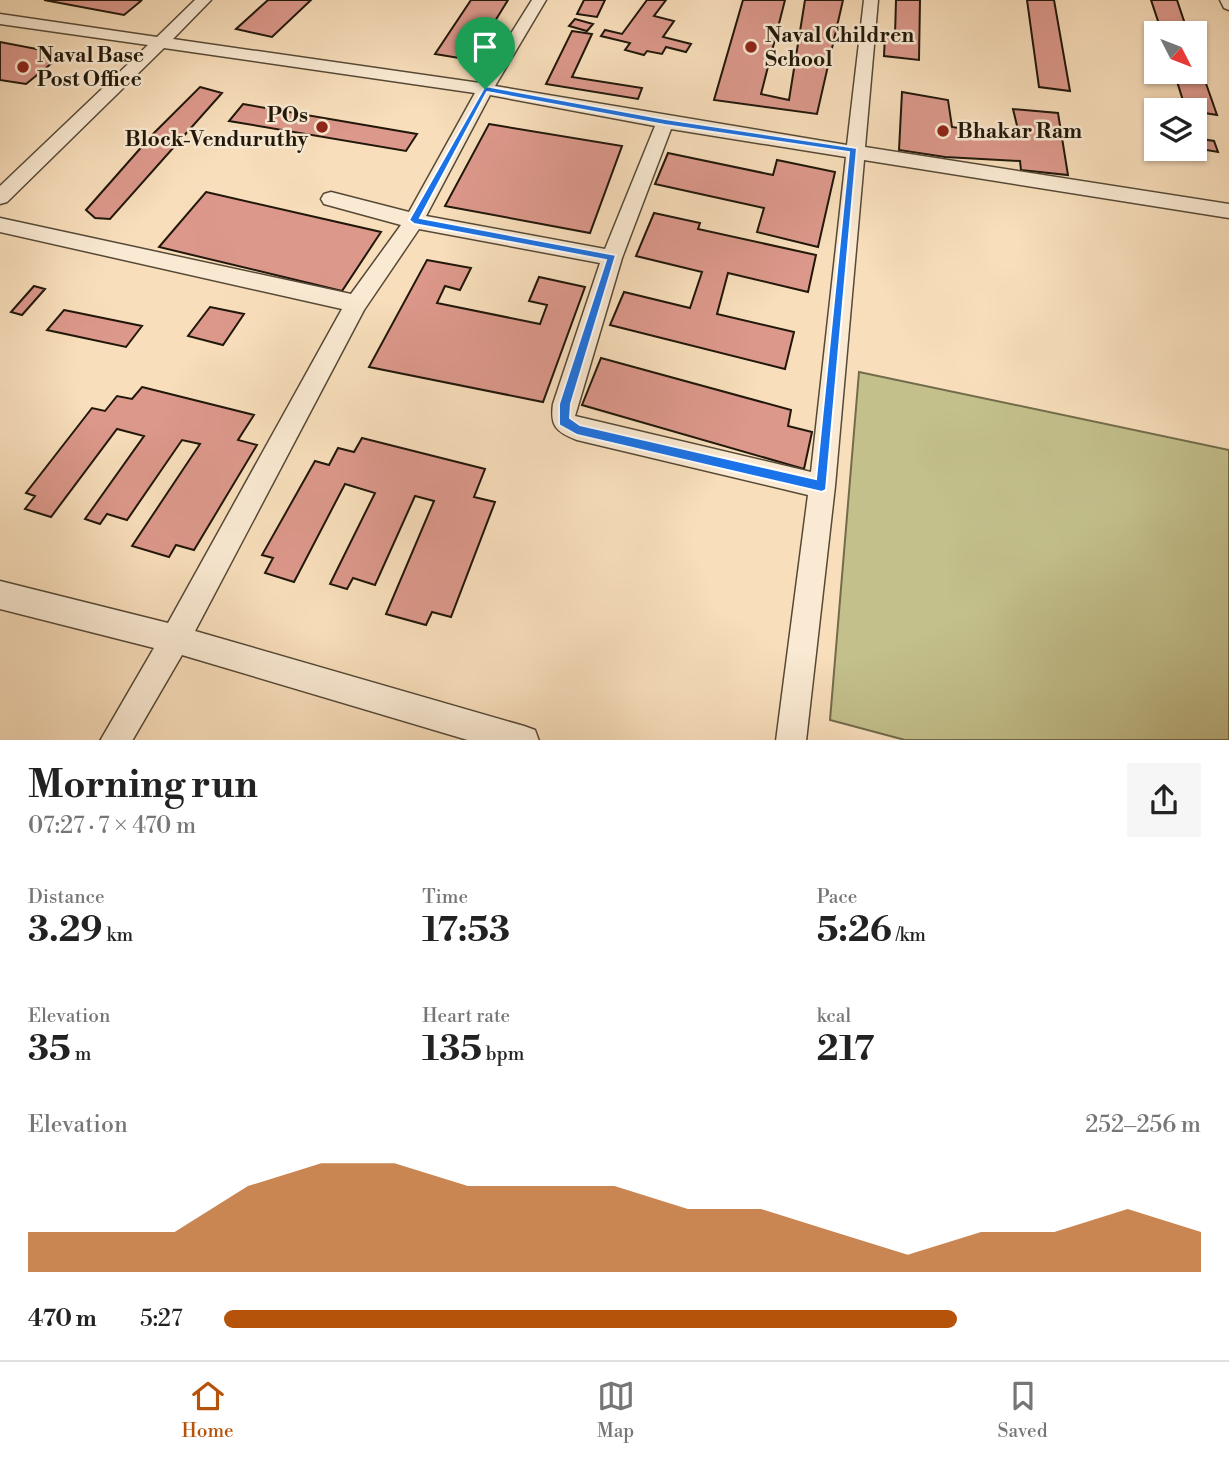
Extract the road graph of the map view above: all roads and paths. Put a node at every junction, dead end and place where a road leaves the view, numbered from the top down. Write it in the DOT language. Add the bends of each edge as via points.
graph roads {
  1 [pos="204,0"];
  2 [pos="539,0"];
  3 [pos="871,0"];
  4 [pos="0,19"];
  5 [pos="158,43"];
  6 [pos="485,89"];
  7 [pos="665,122"];
  8 [pos="854,150"];
  9 [pos="0,197"];
  10 [pos="331,199"];
  11 [pos="1229,211"];
  12 [pos="414,220"];
  13 [pos="0,225"];
  14 [pos="612,258"];
  15 [pos="356,304"];
  16 [pos="822,486"];
  17 [pos="0,595"];
  18 [pos="175,639"];
  19 [pos="114,740"];
  20 [pos="524,740"];
  21 [pos="791,740"];
  1 -- 5 [label="street"];
  2 -- 6 [label="street"];
  3 -- 8 [label="street"];
  4 -- 5 [label="street"];
  5 -- 6 [label="street"];
  5 -- 9 [label="street"];
  6 -- 7 [label="street"];
  6 -- 12 [label="street"];
  7 -- 8 [label="street"];
  7 -- 14 [label="street"];
  8 -- 11 [label="street"];
  8 -- 16 [label="street"];
  10 -- 12 [label="street"];
  12 -- 14 [label="street"];
  12 -- 15 [label="street"];
  13 -- 15 [label="street"];
  14 -- 16 [label="street" via="565,404 564,421 577,429"];
  15 -- 18 [label="street"];
  16 -- 21 [label="street"];
  17 -- 18 [label="street"];
  18 -- 19 [label="street"];
  18 -- 20 [label="street"];
}
